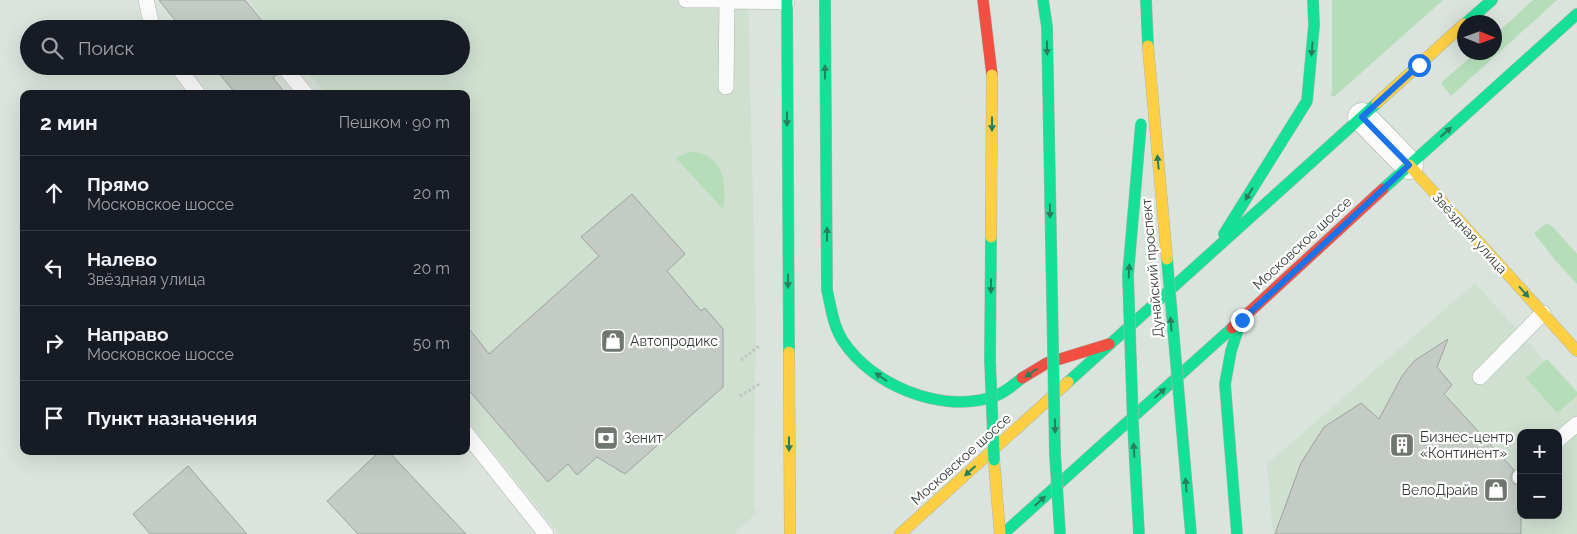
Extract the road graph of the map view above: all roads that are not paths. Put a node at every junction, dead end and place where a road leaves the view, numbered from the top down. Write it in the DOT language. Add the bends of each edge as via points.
graph roads {
  1 [pos="146,0"];
  2 [pos="686,0"];
  3 [pos="727,0"];
  4 [pos="825,0"];
  5 [pos="983,0"];
  6 [pos="1043,0"];
  7 [pos="1146,0"];
  8 [pos="1313,0"];
  9 [pos="1492,0"];
  10 [pos="787,1"];
  11 [pos="995,9"];
  12 [pos="1577,14"];
  13 [pos="1476,15"];
  14 [pos="151,20"];
  15 [pos="1457,32"];
  16 [pos="1148,46"];
  17 [pos="184,75"];
  18 [pos="290,75"];
  19 [pos="992,75"];
  20 [pos="726,87"];
  21 [pos="195,90"];
  22 [pos="303,90"];
  23 [pos="1362,117"];
  24 [pos="1409,165"];
  25 [pos="1218,245"];
  26 [pos="1543,313"];
  27 [pos="1242,320"];
  28 [pos="1110,344"];
  29 [pos="1577,351"];
  30 [pos="1480,377"];
  31 [pos="1577,424"];
  32 [pos="1562,437"];
  33 [pos="470,439"];
  34 [pos="546,534"];
  35 [pos="790,534"];
  36 [pos="900,534"];
  37 [pos="1002,534"];
  38 [pos="1060,534"];
  39 [pos="1139,534"];
  40 [pos="1191,534"];
  41 [pos="1237,534"];
  1 -- 14 [label="lane"];
  2 -- 3 [label="lane"];
  3 -- 10 [label="lane"];
  3 -- 20 [label="lane"];
  28 -- 4 [label="main road, one-way" via="1041,366 991,398 962,401 934,399 889,383 863,364 842,340 827,290"];
  5 -- 19 [label="main road"];
  6 -- 38 [label="main road, one-way, bridge"];
  7 -- 16 [label="main road, Дунайский проспект"];
  8 -- 25 [label="main road, one-way" via="1314,26 1307,101"];
  9 -- 13 [label="main road, Московское шоссе"];
  10 -- 35 [label="main road, one-way"];
  11 -- 19 [label="main road"];
  24 -- 12 [label="main road, Московское шоссе, one-way"];
  15 -- 23 [label="main road, Московское шоссе"];
  39 -- 16 [label="main road, one-way, bridge" via="1128,275"];
  40 -- 16 [label="main road, Дунайский проспект, one-way, bridge"];
  17 -- 21 [label="lane"];
  18 -- 22 [label="lane"];
  19 -- 37 [label="main road, one-way, bridge" via="990,360 994,460"];
  23 -- 24 [label="street, Звёздная улица"];
  23 -- 25 [label="main road, Московское шоссе"];
  24 -- 26 [label="main road, Звёздная улица, one-way"];
  24 -- 27 [label="main road, Московское шоссе"];
  25 -- 28 [label="main road, Московское шоссе"];
  26 -- 29 [label="main road, Звёздная улица"];
  26 -- 30 [label="lane"];
  37 -- 27 [label="main road, Московское шоссе, one-way"];
  27 -- 41 [label="main road" via="1231,351 1225,384"];
  28 -- 36 [label="main road, Московское шоссе, one-way"];
  31 -- 32 [label="lane"];
  33 -- 34 [label="lane"];
}
